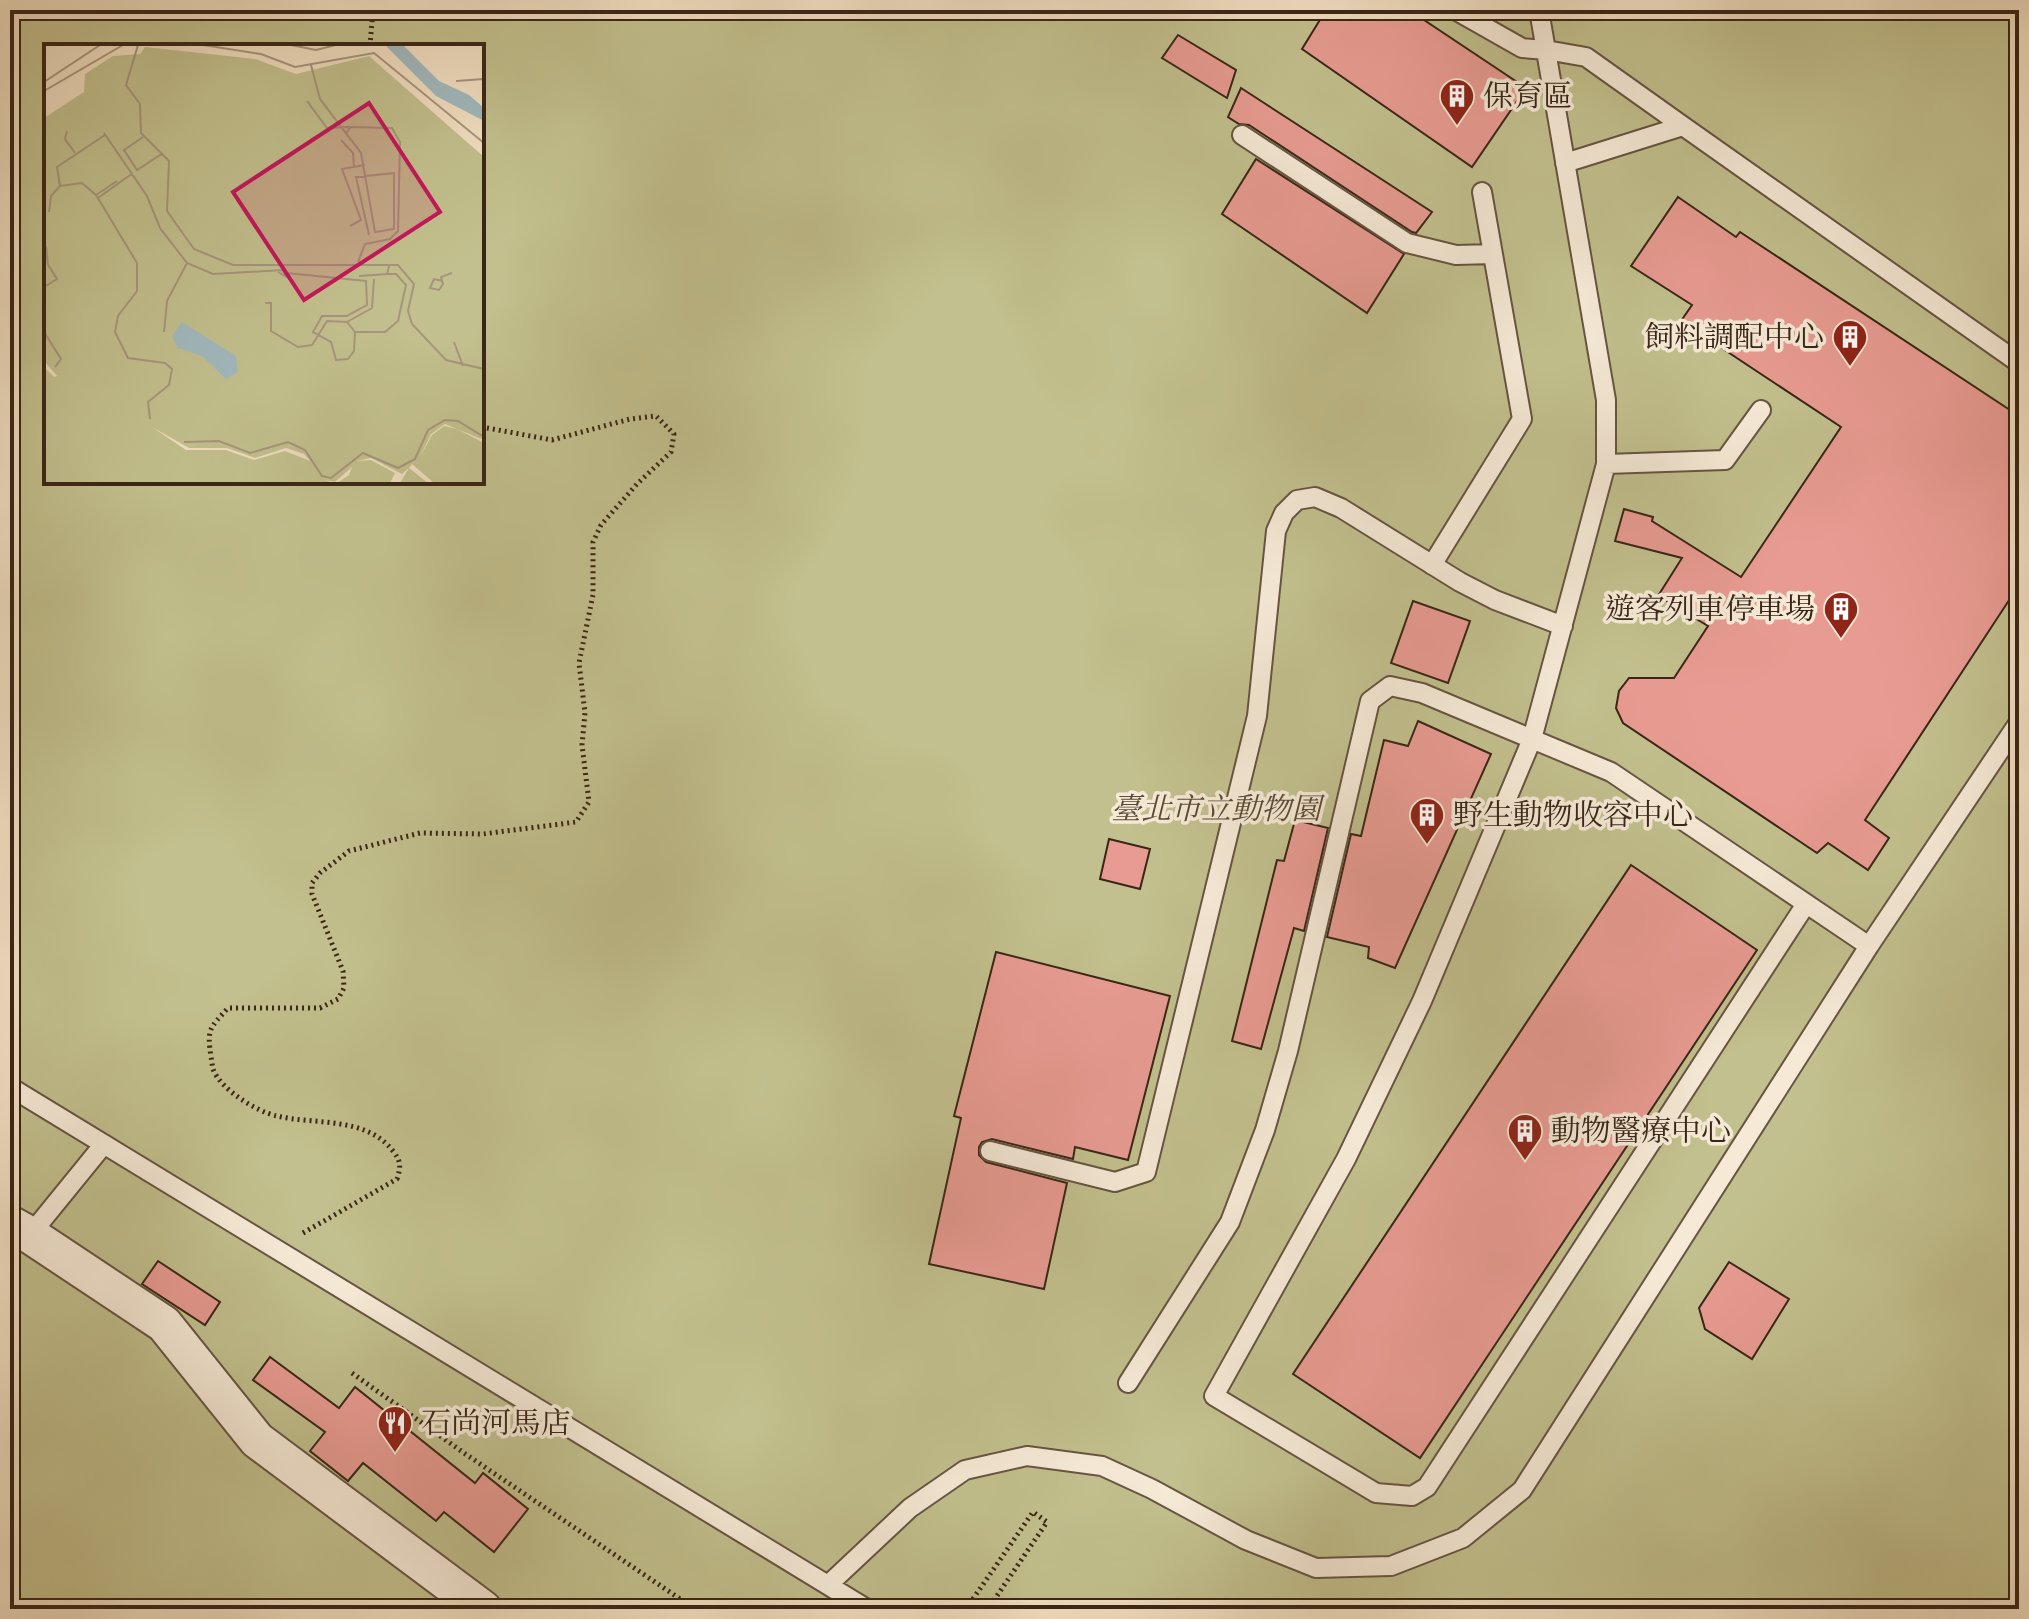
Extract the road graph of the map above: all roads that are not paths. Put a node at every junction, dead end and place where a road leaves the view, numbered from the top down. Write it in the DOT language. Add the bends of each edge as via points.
graph roads {
  1 [pos="1455,10"];
  2 [pos="1539,10"];
  3 [pos="1546,50"];
  4 [pos="1683,126"];
  5 [pos="1242,135"];
  6 [pos="1565,163"];
  7 [pos="1482,192"];
  8 [pos="1493,254"];
  9 [pos="2019,363"];
  10 [pos="1761,410"];
  11 [pos="1606,464"];
  12 [pos="1432,565"];
  13 [pos="1563,626"];
  14 [pos="2019,722"];
  15 [pos="1532,739"];
  16 [pos="1806,904"];
  17 [pos="1869,946"];
  18 [pos="10,1087"];
  19 [pos="104,1144"];
  20 [pos="990,1151"];
  21 [pos="20,1229"];
  22 [pos="1128,1383"];
  23 [pos="828,1585"];
  24 [pos="483,1609"];
  25 [pos="867,1609"];
  1 -- 3 [label="lane" via="1522,48"];
  2 -- 3 [label="lane"];
  3 -- 4 [label="lane" via="1586,57"];
  3 -- 6 [label="lane"];
  4 -- 6 [label="lane"];
  4 -- 9 [label="lane"];
  5 -- 8 [label="lane" via="1407,243 1456,255"];
  6 -- 11 [label="lane" via="1606,400"];
  7 -- 8 [label="lane"];
  8 -- 12 [label="lane" via="1522,419"];
  10 -- 11 [label="lane" via="1725,460"];
  11 -- 13 [label="lane"];
  12 -- 13 [label="lane" via="1495,600"];
  12 -- 20 [label="lane" via="1315,497 1297,500 1284,513 1276,531 1257,716 1146,1172 1115,1182"];
  13 -- 15 [label="lane"];
  14 -- 17 [label="lane"];
  15 -- 16 [label="lane" via="1611,772"];
  15 -- 16 [label="lane" via="1422,1001 1353,1144 1214,1396 1227,1404 1376,1493 1412,1496 1427,1487"];
  15 -- 22 [label="lane" via="1422,693 1390,686 1370,701 1265,1130 1230,1222"];
  16 -- 17 [label="lane"];
  17 -- 23 [label="lane" via="1522,1490 1463,1538 1391,1566 1316,1568 1246,1540 1102,1466 1027,1456 965,1470 910,1508"];
  18 -- 19 [label="lane"];
  19 -- 21 [label="lane"];
  19 -- 23 [label="lane"];
  21 -- 24 [label="street" via="164,1324 257,1440"];
  23 -- 25 [label="lane"];
}
